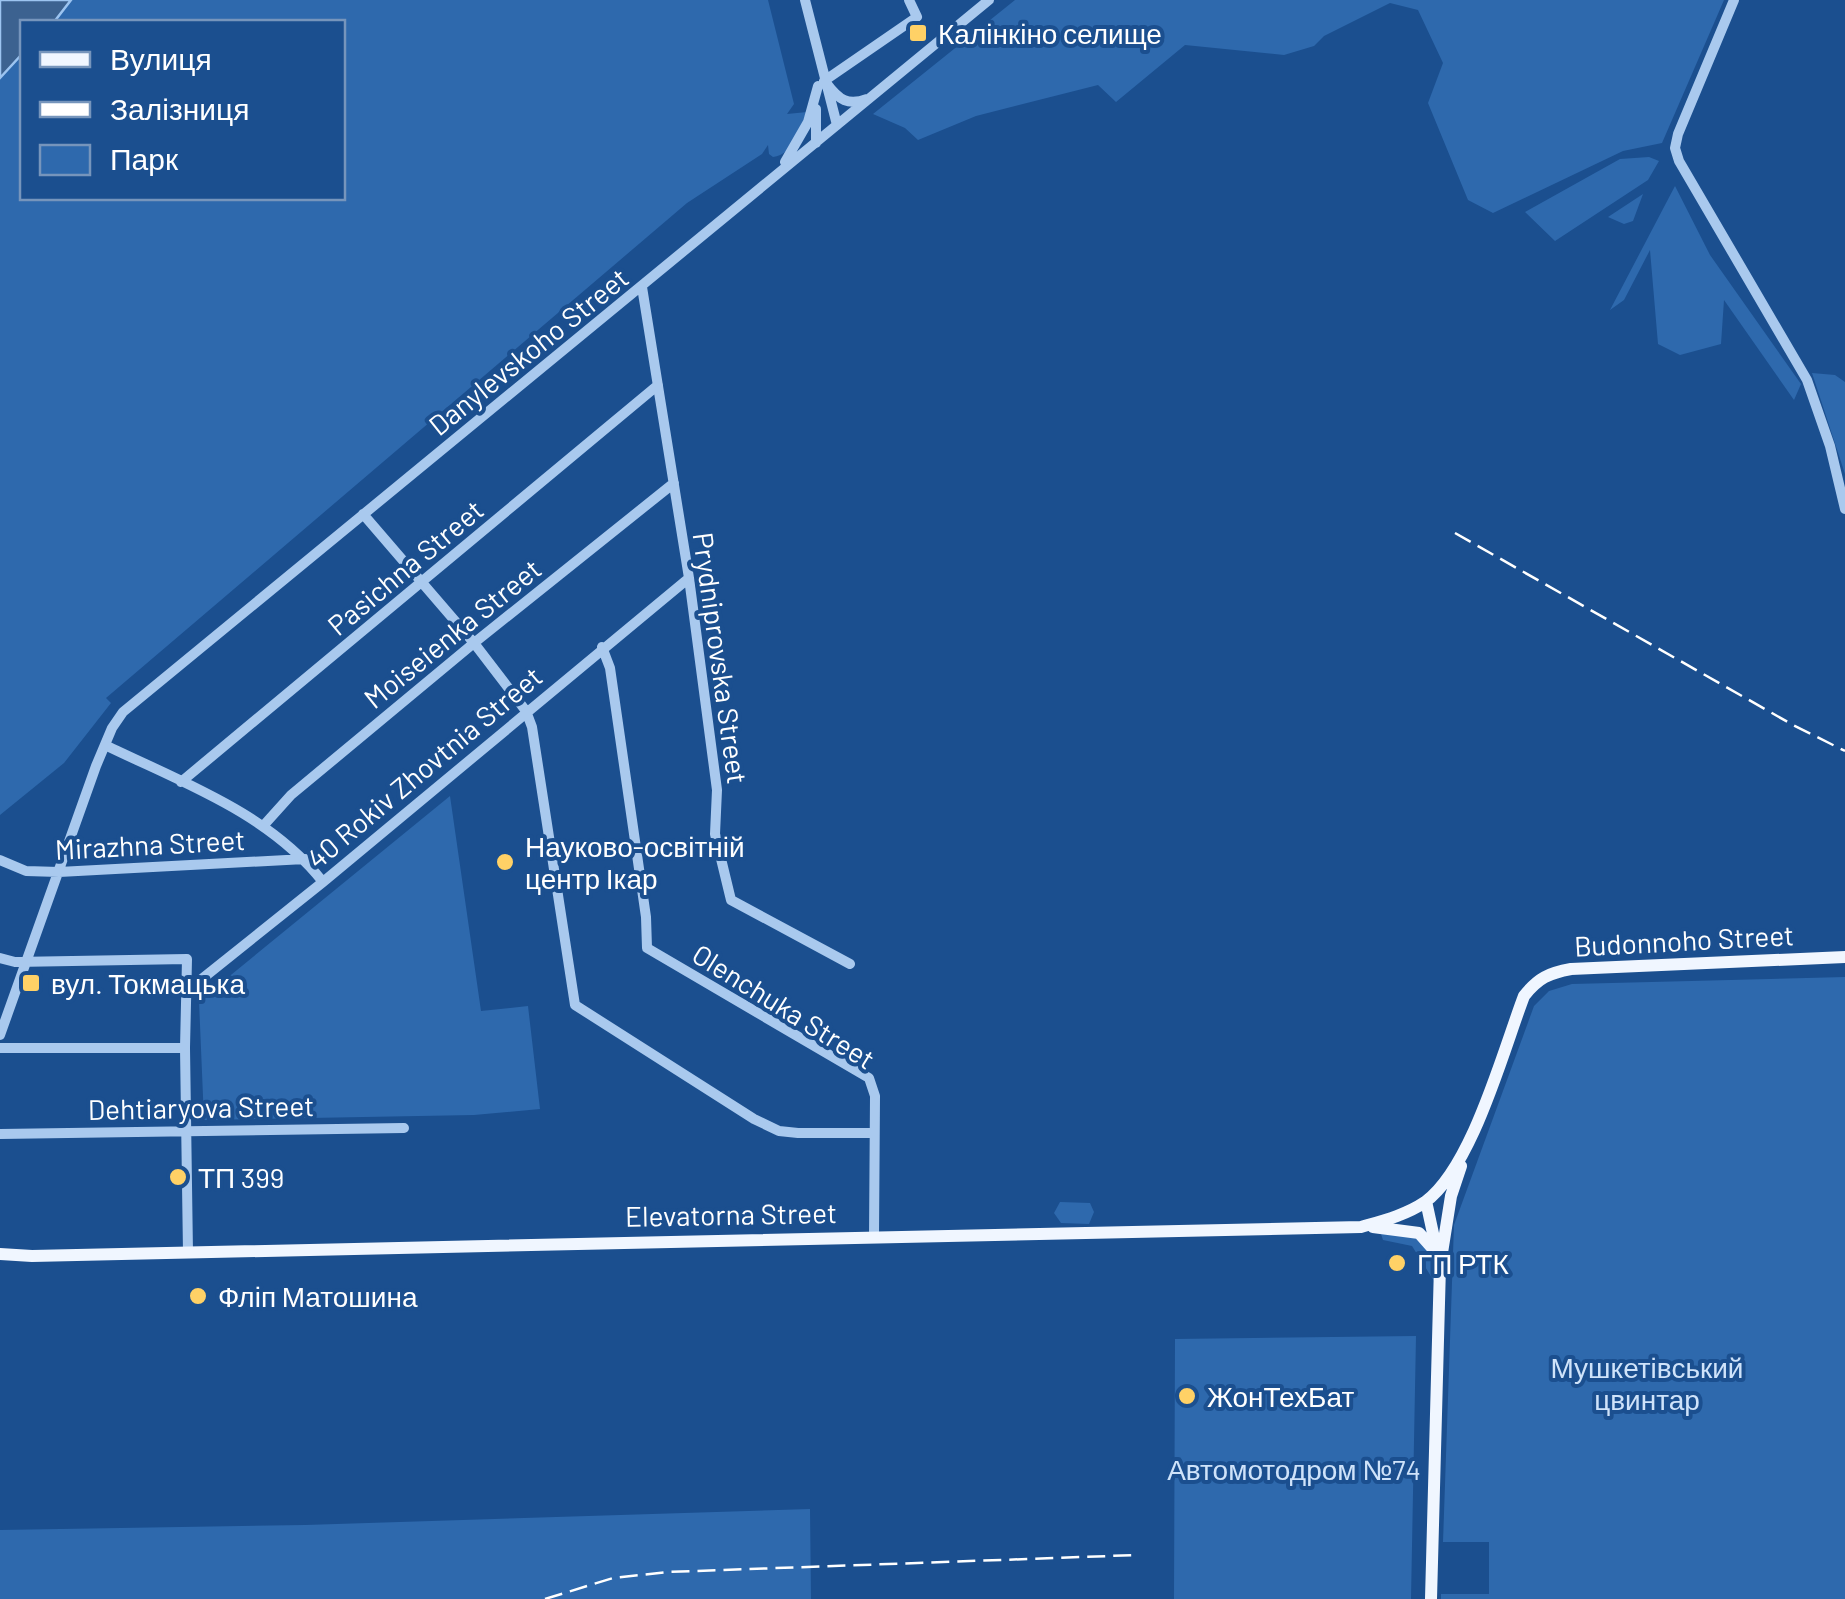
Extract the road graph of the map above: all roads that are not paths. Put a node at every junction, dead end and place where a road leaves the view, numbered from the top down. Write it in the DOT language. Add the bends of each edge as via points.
graph roads {
  1 [pos="806,0"];
  2 [pos="909,0"];
  3 [pos="989,0"];
  4 [pos="1734,0"];
  5 [pos="821,83"];
  6 [pos="873,97"];
  7 [pos="837,125"];
  8 [pos="816,143"];
  9 [pos="776,174"];
  10 [pos="642,287"];
  11 [pos="658,385"];
  12 [pos="674,483"];
  13 [pos="1845,509"];
  14 [pos="363,514"];
  15 [pos="689,578"];
  16 [pos="422,582"];
  17 [pos="474,642"];
  18 [pos="602,648"];
  19 [pos="526,711"];
  20 [pos="104,744"];
  21 [pos="181,782"];
  22 [pos="264,824"];
  23 [pos="305,859"];
  24 [pos="0,860"];
  25 [pos="59,872"];
  26 [pos="323,882"];
  27 [pos="1845,957"];
  28 [pos="0,958"];
  29 [pos="26,961"];
  30 [pos="850,964"];
  31 [pos="188,990"];
  32 [pos="0,1035"];
  33 [pos="0,1048"];
  34 [pos="185,1048"];
  35 [pos="404,1128"];
  36 [pos="186,1129"];
  37 [pos="872,1133"];
  38 [pos="0,1134"];
  39 [pos="1467,1147"];
  40 [pos="1426,1201"];
  41 [pos="1360,1227"];
  42 [pos="874,1236"];
  43 [pos="188,1252"];
  44 [pos="0,1254"];
  45 [pos="32,1256"];
  46 [pos="0,1264"];
  47 [pos="1440,1266"];
  48 [pos="1430,1599"];
  1 -- 5 [label="street"];
  2 -- 5 [label="street" via="918,17"];
  3 -- 6 [label="street, Danylevskoho Street"];
  4 -- 13 [label="street" via="1675,148 1807,380"];
  5 -- 6 [label="street" via="841,100"];
  5 -- 7 [label="street"];
  5 -- 8 [label="street"];
  5 -- 9 [label="street" via="798,144"];
  6 -- 7 [label="street, Danylevskoho Street"];
  7 -- 8 [label="street, Danylevskoho Street"];
  8 -- 9 [label="street, Danylevskoho Street"];
  9 -- 10 [label="street, Danylevskoho Street"];
  10 -- 11 [label="street, Prydniprovska Street"];
  10 -- 14 [label="street, Danylevskoho Street"];
  11 -- 12 [label="street, Prydniprovska Street"];
  11 -- 16 [label="street, Pasichna Street"];
  12 -- 15 [label="street, Prydniprovska Street"];
  12 -- 17 [label="street, Moiseienka Street"];
  14 -- 16 [label="street"];
  14 -- 20 [label="street, Danylevskoho Street" via="138,696"];
  15 -- 18 [label="street, 40 Rokiv Zhovtnia Street"];
  15 -- 30 [label="street, Prydniprovska Street" via="717,790 714,834 732,900"];
  16 -- 17 [label="street"];
  16 -- 21 [label="street, Pasichna Street"];
  17 -- 19 [label="street"];
  17 -- 22 [label="street, Moiseienka Street"];
  18 -- 19 [label="street, 40 Rokiv Zhovtnia Street"];
  18 -- 37 [label="street, Olenchuka Street" via="647,948 868,1078 875,1096"];
  19 -- 26 [label="street, 40 Rokiv Zhovtnia Street"];
  19 -- 37 [label="street" via="576,1006 779,1130"];
  20 -- 21 [label="street"];
  20 -- 25 [label="street, Danylevskoho Street"];
  21 -- 22 [label="street"];
  22 -- 23 [label="street"];
  23 -- 25 [label="street, Mirazhna Street"];
  23 -- 26 [label="street"];
  24 -- 25 [label="street, Mirazhna Street" via="26,871"];
  25 -- 29 [label="street, Danylevskoho Street"];
  26 -- 31 [label="street, 40 Rokiv Zhovtnia Street"];
  27 -- 39 [label="main road, Budonnoho Street" via="1552,972 1524,996"];
  28 -- 29 [label="street"];
  29 -- 31 [label="street" via="188,959"];
  29 -- 32 [label="street, Danylevskoho Street"];
  31 -- 34 [label="street"];
  33 -- 34 [label="street"];
  34 -- 36 [label="street"];
  35 -- 36 [label="street, Dehtiaryova Street"];
  36 -- 38 [label="street, Dehtiaryova Street"];
  36 -- 43 [label="street"];
  37 -- 42 [label="street, Olenchuka Street"];
  39 -- 40 [label="main road, Budonnoho Street"];
  39 -- 47 [label="main road"];
  40 -- 41 [label="main road, Elevatorna Street"];
  40 -- 47 [label="main road"];
  41 -- 42 [label="main road, Elevatorna Street"];
  41 -- 47 [label="main road" via="1419,1233"];
  42 -- 43 [label="main road, Elevatorna Street"];
  43 -- 45 [label="main road, Elevatorna Street"];
  44 -- 45 [label="main road, Elevatorna Street"];
  45 -- 46 [label="main road, Elevatorna Street"];
  47 -- 48 [label="main road"];
}
